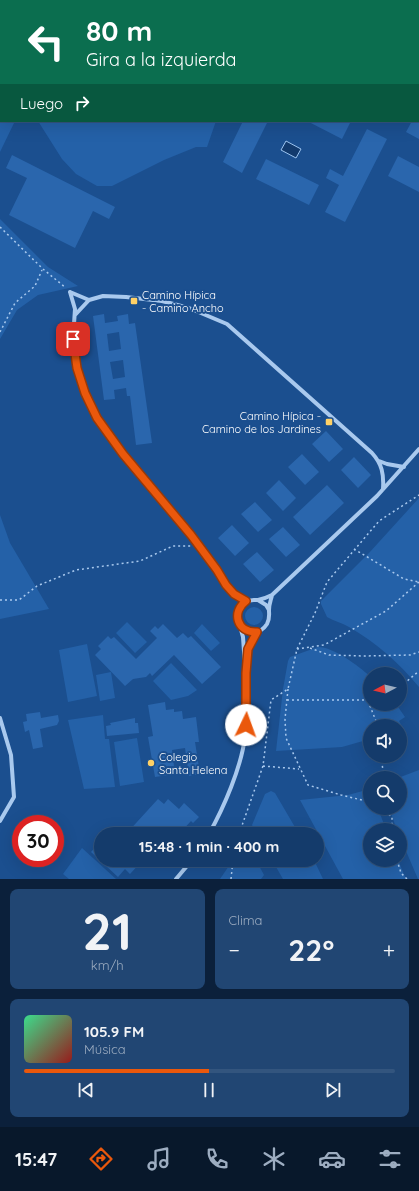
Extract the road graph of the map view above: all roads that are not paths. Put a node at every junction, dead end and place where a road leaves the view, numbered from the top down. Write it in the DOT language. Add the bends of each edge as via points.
graph roads {
  1 [pos="89,300"];
  2 [pos="74,315"];
  3 [pos="419,449"];
  4 [pos="378,461"];
  5 [pos="404,467"];
  6 [pos="383,489"];
  7 [pos="272,595"];
  8 [pos="257,600"];
  9 [pos="246,601"];
  10 [pos="269,610"];
  11 [pos="240,624"];
  12 [pos="257,632"];
  13 [pos="246,673"];
  14 [pos="0,718"];
  15 [pos="0,821"];
  16 [pos="213,827"];
  17 [pos="186,867"];
  18 [pos="176,879"];
  1 -- 2 [label="street"];
  1 -- 2 [label="street" via="70,292"];
  1 -- 4 [label="street" via="103,296 162,301 189,308 227,324"];
  2 -- 9 [label="street" via="73,339 77,368 97,418 234,594"];
  3 -- 5 [label="street"];
  4 -- 5 [label="street"];
  4 -- 6 [label="street"];
  5 -- 6 [label="street"];
  6 -- 7 [label="street"];
  7 -- 8 [label="street"];
  7 -- 10 [label="street"];
  8 -- 9 [label="street"];
  8 -- 10 [label="street"];
  9 -- 11 [label="street" via="238,614"];
  10 -- 12 [label="street" via="270,616 266,626"];
  11 -- 12 [label="street" via="247,631"];
  11 -- 13 [label="street"];
  12 -- 13 [label="street" via="248,649"];
  13 -- 16 [label="street" via="245,738 238,766"];
  14 -- 15 [label="street" via="11,754 14,797"];
  17 -- 18 [label="street"];
}
